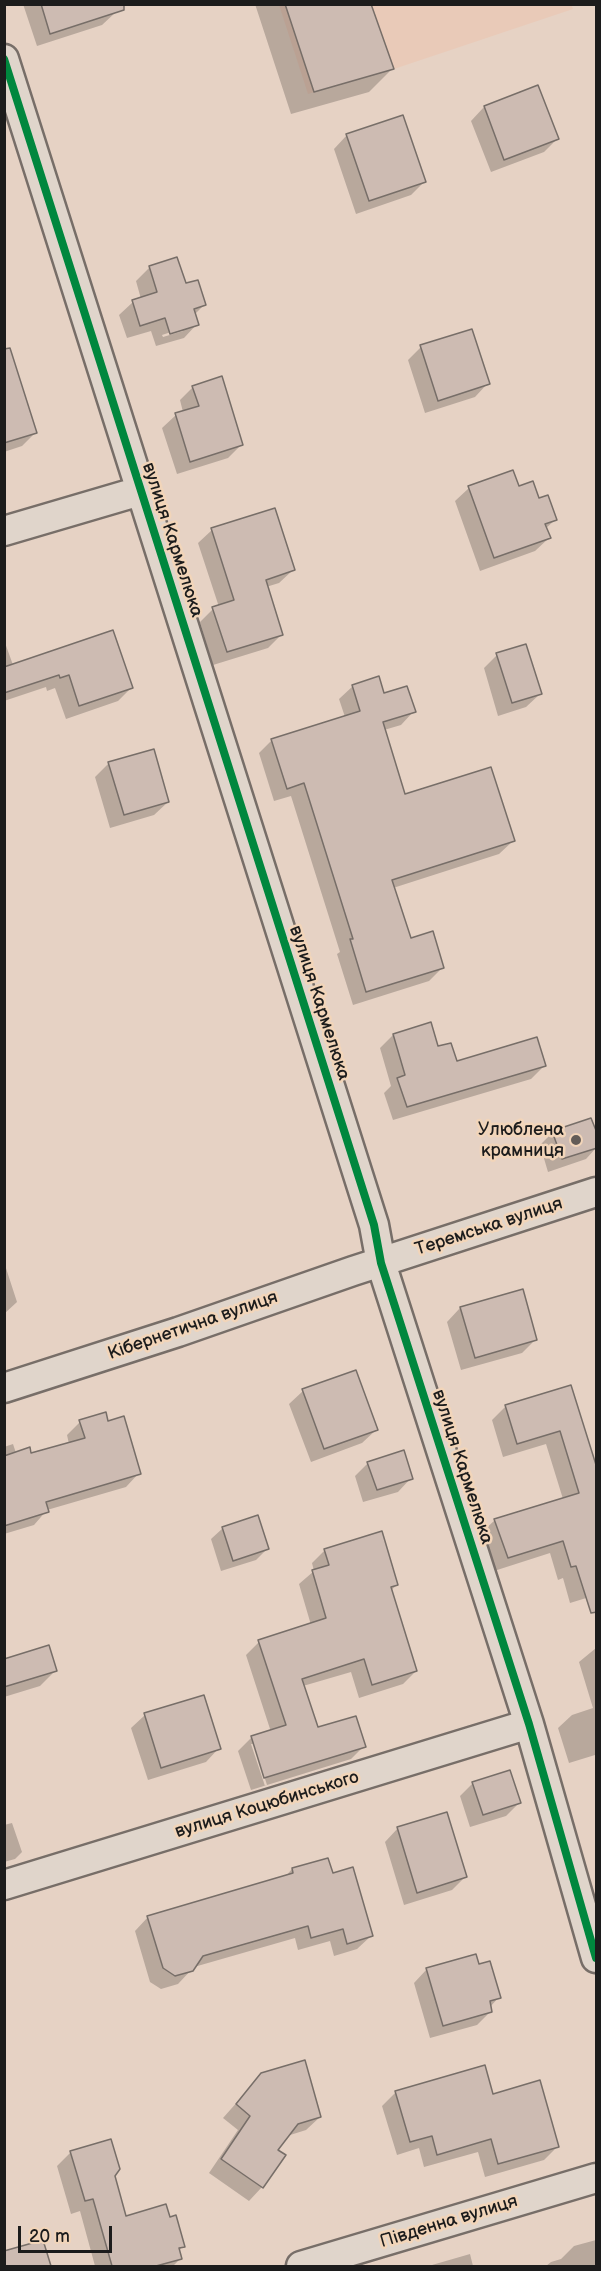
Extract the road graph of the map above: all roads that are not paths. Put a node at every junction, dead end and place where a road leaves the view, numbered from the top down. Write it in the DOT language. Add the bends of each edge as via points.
graph roads {
  1 [pos="4,59"];
  2 [pos="140,491"];
  3 [pos="4,531"];
  4 [pos="597,1192"];
  5 [pos="381,1263"];
  6 [pos="4,1388"];
  7 [pos="529,1724"];
  8 [pos="4,1885"];
  9 [pos="597,1958"];
  10 [pos="597,2178"];
  11 [pos="301,2266"];
  1 -- 2 [label="street, вулиця Кармелюка"];
  2 -- 3 [label="street"];
  2 -- 5 [label="street, вулиця Кармелюка" via="375,1225"];
  4 -- 5 [label="street, Теремська вулиця"];
  5 -- 6 [label="street, Кібернетична вулиця"];
  5 -- 7 [label="street, вулиця Кармелюка"];
  7 -- 8 [label="street, вулиця Коцюбинського"];
  7 -- 9 [label="street, вулиця Кармелюка"];
  10 -- 11 [label="street, Південна вулиця"];
}
